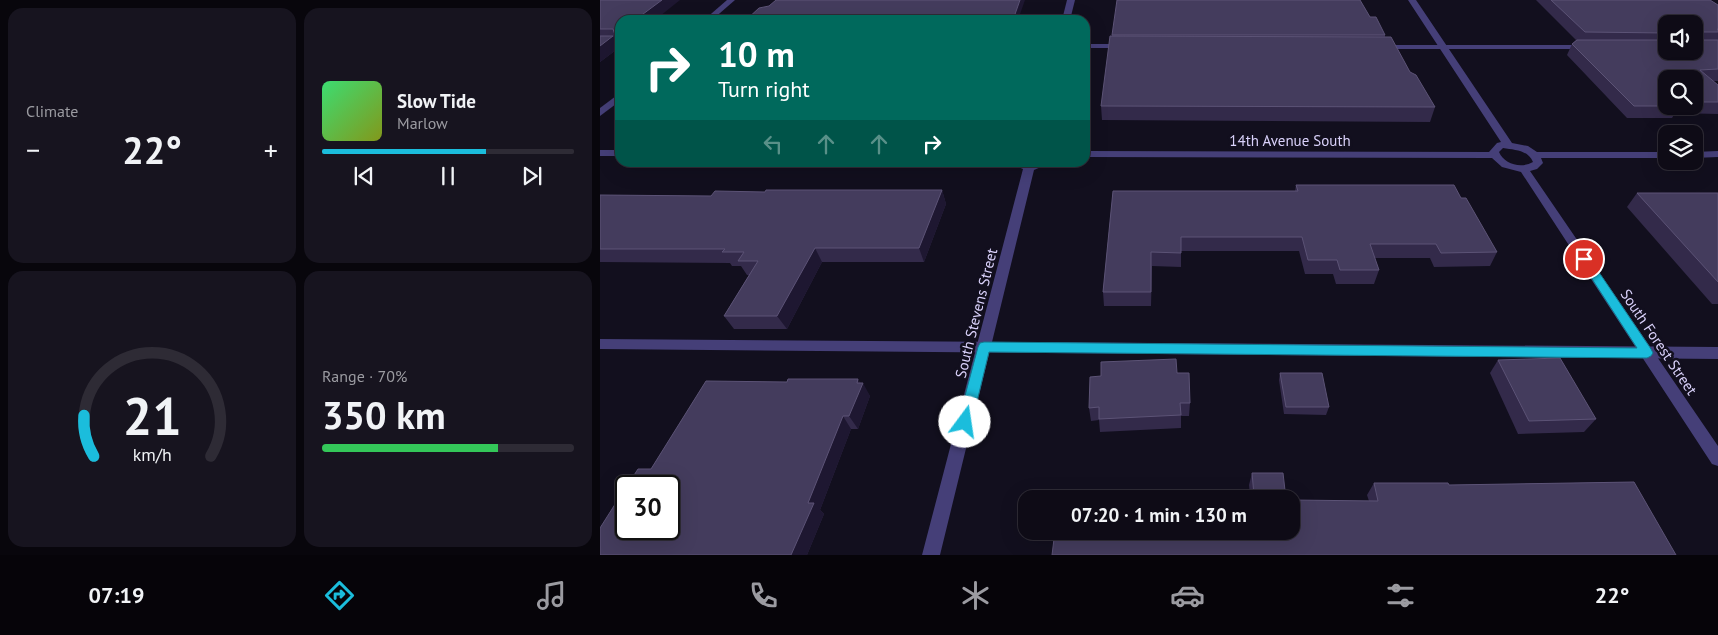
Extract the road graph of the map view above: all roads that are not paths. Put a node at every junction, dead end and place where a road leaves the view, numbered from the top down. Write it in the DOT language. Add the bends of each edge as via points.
graph roads {
  1 [pos="731,0"];
  2 [pos="1071,0"];
  3 [pos="1412,0"];
  4 [pos="714,15"];
  5 [pos="1067,15"];
  6 [pos="600,43"];
  7 [pos="615,43"];
  8 [pos="1090,46"];
  9 [pos="1129,46"];
  10 [pos="1375,47"];
  11 [pos="1444,47"];
  12 [pos="1599,47"];
  13 [pos="615,100"];
  14 [pos="600,113"];
  15 [pos="1508,144"];
  16 [pos="600,153"];
  17 [pos="615,154"];
  18 [pos="1090,154"];
  19 [pos="1703,154"];
  20 [pos="1718,154"];
  21 [pos="1495,155"];
  22 [pos="1535,155"];
  23 [pos="1658,155"];
  24 [pos="1029,167"];
  25 [pos="1524,169"];
  26 [pos="600,344"];
  27 [pos="984,347"];
  28 [pos="1647,353"];
  29 [pos="1718,353"];
  30 [pos="1718,459"];
  31 [pos="931,555"];
  1 -- 4 [label="street"];
  2 -- 5 [label="street"];
  3 -- 11 [label="street"];
  6 -- 7 [label="street"];
  8 -- 9 [label="street"];
  10 -- 11 [label="street"];
  11 -- 12 [label="street"];
  11 -- 15 [label="street"];
  13 -- 14 [label="street"];
  15 -- 21 [label="street" via="1496,148"];
  15 -- 22 [label="street"];
  16 -- 17 [label="street"];
  18 -- 21 [label="street, 14th Avenue South"];
  19 -- 20 [label="street"];
  21 -- 25 [label="street" via="1502,163"];
  22 -- 23 [label="street"];
  22 -- 25 [label="street" via="1538,163"];
  24 -- 27 [label="street, South Stevens Street"];
  25 -- 28 [label="street, South Forest Street"];
  26 -- 27 [label="street"];
  27 -- 28 [label="street"];
  27 -- 31 [label="street, South Stevens Street"];
  28 -- 29 [label="street"];
  28 -- 30 [label="street, South Forest Street"];
}
